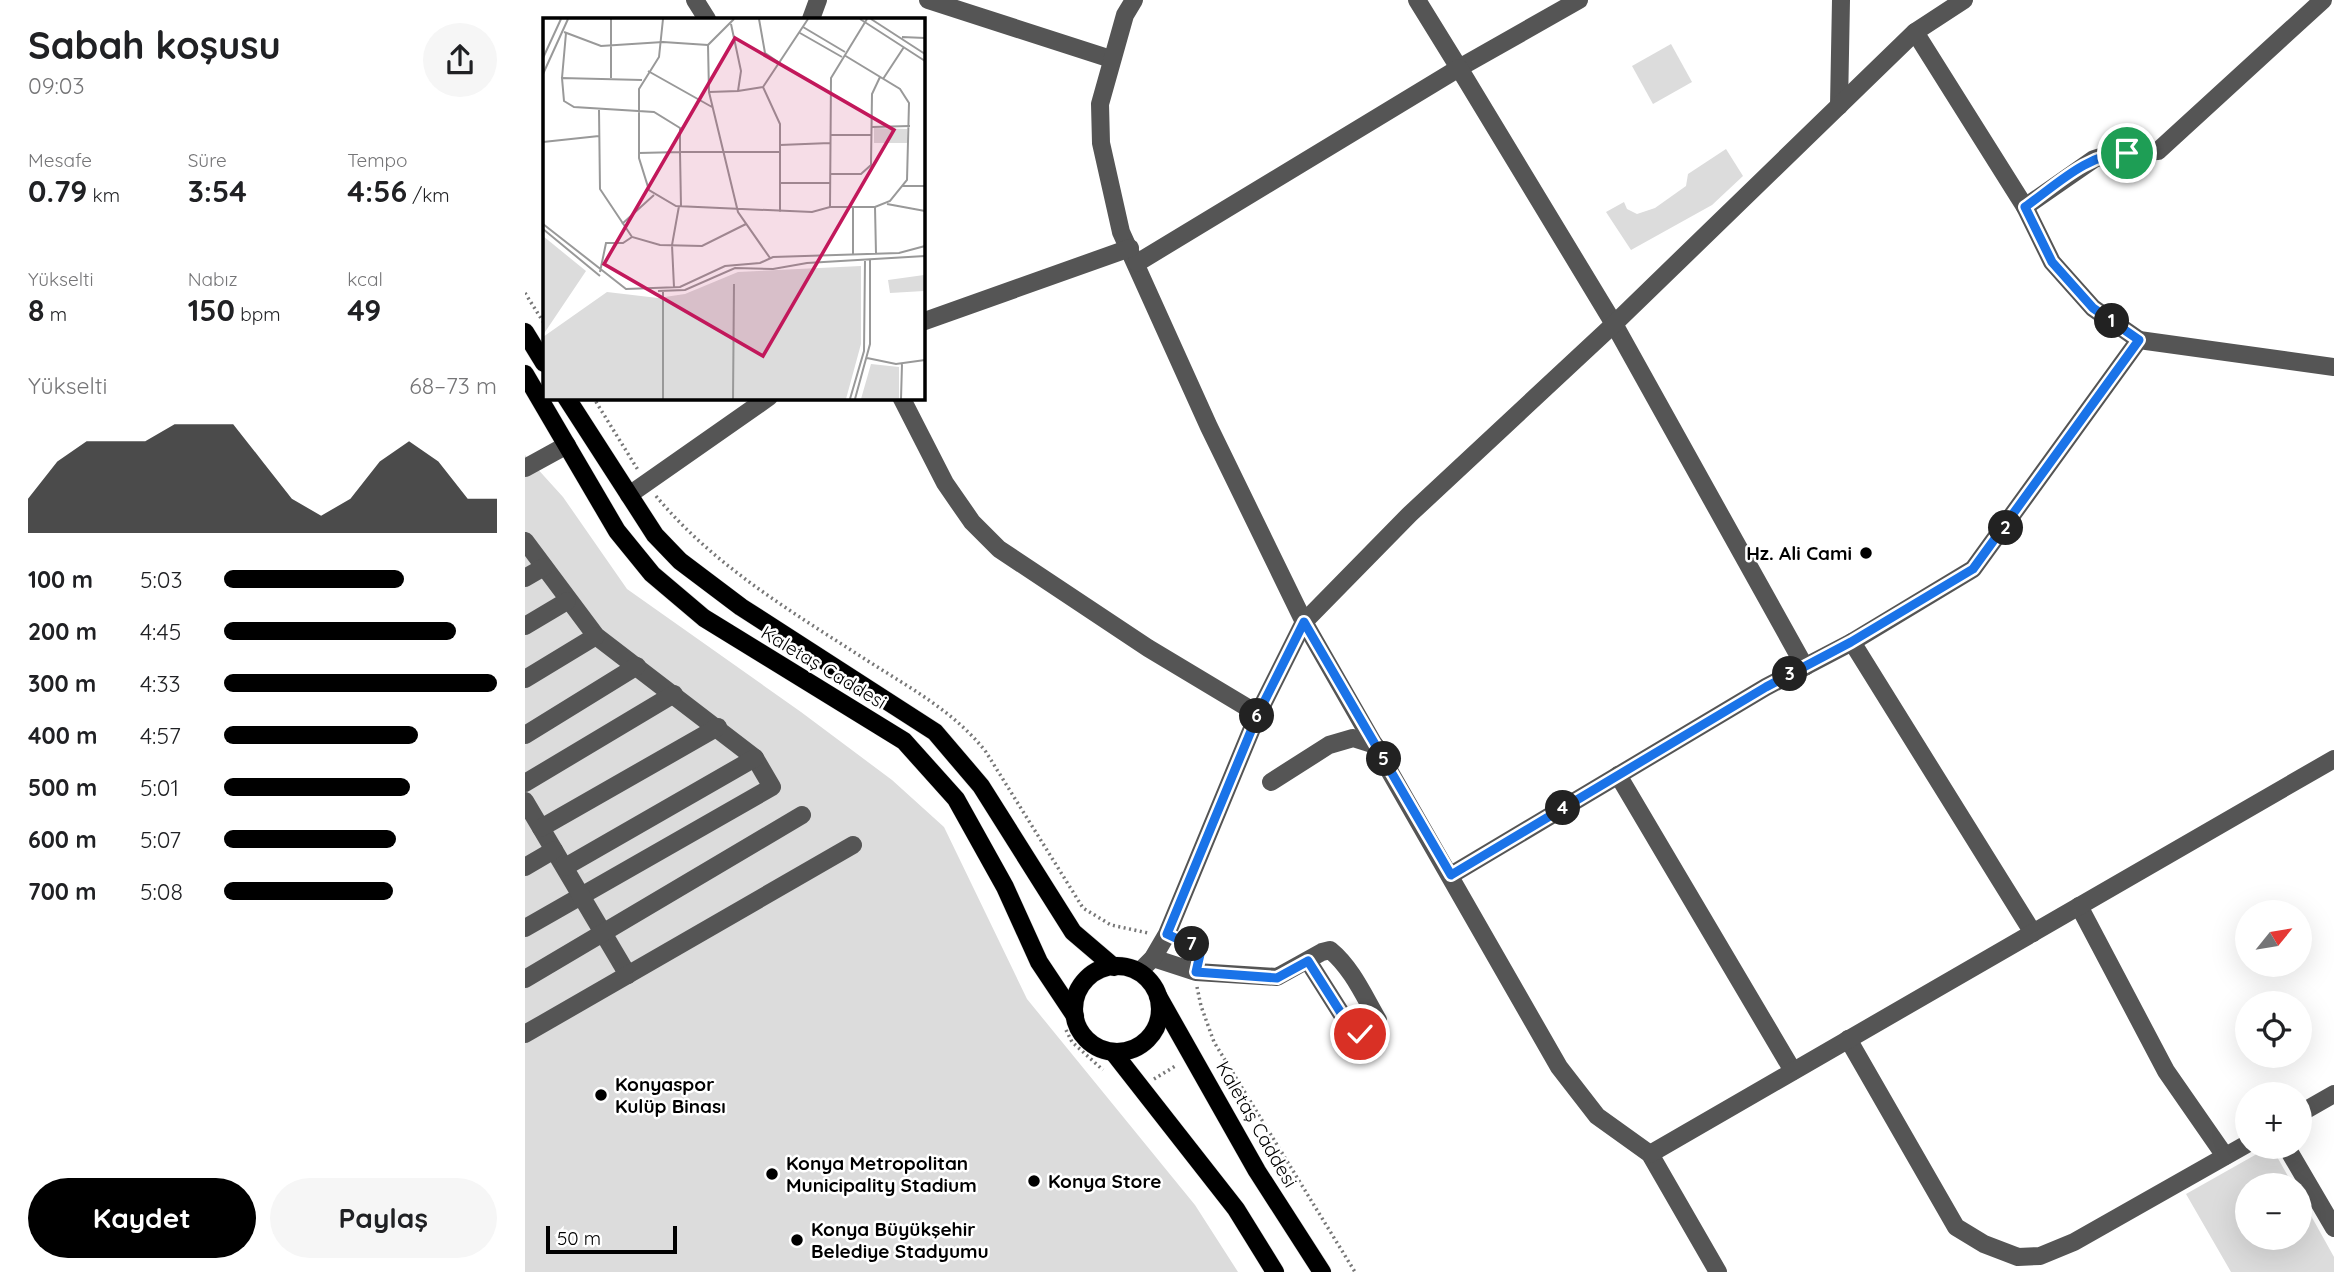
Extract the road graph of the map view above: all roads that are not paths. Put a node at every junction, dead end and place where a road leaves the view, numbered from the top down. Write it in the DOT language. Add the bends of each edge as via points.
graph roads {
  1 [pos="695,0"];
  2 [pos="818,0"];
  3 [pos="928,0"];
  4 [pos="1134,0"];
  5 [pos="1417,0"];
  6 [pos="1579,0"];
  7 [pos="1841,0"];
  8 [pos="1964,0"];
  9 [pos="2323,0"];
  10 [pos="706,18"];
  11 [pos="811,18"];
  12 [pos="1915,32"];
  13 [pos="1111,59"];
  14 [pos="1459,68"];
  15 [pos="1839,106"];
  16 [pos="2025,207"];
  17 [pos="1133,255"];
  18 [pos="924,321"];
  19 [pos="1614,324"];
  20 [pos="525,332"];
  21 [pos="2139,340"];
  22 [pos="543,361"];
  23 [pos="2334,367"];
  24 [pos="525,374"];
  25 [pos="567,399"];
  26 [pos="766,399"];
  27 [pos="902,399"];
  28 [pos="567,445"];
  29 [pos="525,468"];
  30 [pos="629,495"];
  31 [pos="525,541"];
  32 [pos="544,568"];
  33 [pos="525,578"];
  34 [pos="567,601"];
  35 [pos="1304,622"];
  36 [pos="525,626"];
  37 [pos="596,636"];
  38 [pos="1851,642"];
  39 [pos="637,666"];
  40 [pos="1805,667"];
  41 [pos="525,679"];
  42 [pos="674,694"];
  43 [pos="1258,714"];
  44 [pos="718,727"];
  45 [pos="525,735"];
  46 [pos="1375,746"];
  47 [pos="755,758"];
  48 [pos="2334,759"];
  49 [pos="1618,775"];
  50 [pos="1271,782"];
  51 [pos="525,783"];
  52 [pos="525,801"];
  53 [pos="802,816"];
  54 [pos="541,828"];
  55 [pos="853,845"];
  56 [pos="555,850"];
  57 [pos="525,867"];
  58 [pos="565,867"];
  59 [pos="1451,875"];
  60 [pos="581,895"];
  61 [pos="2078,906"];
  62 [pos="525,928"];
  63 [pos="604,933"];
  64 [pos="2032,933"];
  65 [pos="1153,958"];
  66 [pos="1308,961"];
  67 [pos="1114,967"];
  68 [pos="1139,972"];
  69 [pos="628,975"];
  70 [pos="525,979"];
  71 [pos="1158,996"];
  72 [pos="1067,1018"];
  73 [pos="525,1034"];
  74 [pos="1848,1039"];
  75 [pos="1113,1052"];
  76 [pos="1793,1071"];
  77 [pos="2334,1094"];
  78 [pos="2312,1107"];
  79 [pos="2235,1151"];
  80 [pos="1650,1154"];
  81 [pos="2225,1156"];
  82 [pos="2294,1159"];
  83 [pos="2334,1228"];
  84 [pos="1275,1272"];
  85 [pos="1322,1272"];
  86 [pos="1718,1272"];
  1 -- 10 [label="street"];
  2 -- 11 [label="street"];
  3 -- 13 [label="street"];
  4 -- 13 [label="street"];
  5 -- 14 [label="street"];
  6 -- 14 [label="street"];
  7 -- 15 [label="street"];
  8 -- 12 [label="street"];
  9 -- 16 [label="street" via="2158,151 2113,153 2094,159"];
  12 -- 15 [label="street"];
  12 -- 16 [label="street"];
  13 -- 17 [label="street" via="1100,104 1101,143 1110,195"];
  14 -- 17 [label="street"];
  14 -- 19 [label="street"];
  15 -- 19 [label="street"];
  16 -- 21 [label="street" via="2052,262 2093,308"];
  17 -- 18 [label="street"];
  17 -- 35 [label="street" via="1209,427"];
  19 -- 35 [label="street" via="1410,514"];
  19 -- 40 [label="street"];
  20 -- 22 [label="main road"];
  21 -- 23 [label="street"];
  21 -- 38 [label="street" via="1973,569"];
  24 -- 28 [label="main road, Kaletaş Caddesi"];
  25 -- 30 [label="main road, Kaletaş Caddesi"];
  26 -- 30 [label="street"];
  27 -- 43 [label="street" via="945,483 972,522 999,549"];
  28 -- 29 [label="street"];
  28 -- 72 [label="main road, Kaletaş Caddesi" via="617,531 652,574 704,618 904,741 956,799 1005,887"];
  30 -- 67 [label="main road, Kaletaş Caddesi" via="655,535 680,561 741,607 935,732 981,786 1073,932"];
  31 -- 32 [label="street"];
  32 -- 33 [label="street"];
  32 -- 34 [label="street"];
  34 -- 36 [label="street"];
  34 -- 37 [label="street"];
  35 -- 43 [label="street"];
  35 -- 46 [label="street"];
  37 -- 39 [label="street"];
  37 -- 41 [label="street"];
  38 -- 40 [label="street"];
  38 -- 64 [label="street"];
  39 -- 42 [label="street"];
  39 -- 45 [label="street"];
  40 -- 49 [label="street"];
  42 -- 44 [label="street"];
  42 -- 51 [label="street"];
  43 -- 65 [label="street"];
  44 -- 47 [label="street"];
  44 -- 54 [label="street"];
  46 -- 50 [label="street" via="1353,738 1329,746"];
  46 -- 59 [label="street"];
  47 -- 58 [label="street"];
  47 -- 60 [label="street" via="772,787"];
  48 -- 61 [label="street"];
  49 -- 59 [label="street"];
  49 -- 76 [label="street"];
  52 -- 54 [label="street"];
  53 -- 63 [label="street"];
  54 -- 56 [label="street"];
  55 -- 69 [label="street"];
  56 -- 57 [label="street"];
  56 -- 58 [label="street"];
  58 -- 60 [label="street"];
  59 -- 80 [label="street" via="1559,1067 1597,1116"];
  60 -- 62 [label="street"];
  60 -- 63 [label="street"];
  61 -- 64 [label="street"];
  61 -- 81 [label="street" via="2166,1071"];
  63 -- 69 [label="street"];
  63 -- 70 [label="street"];
  64 -- 74 [label="street"];
  65 -- 66 [label="street" via="1196,972 1277,978"];
  65 -- 68 [label="street"];
  66 -- 66 [label="street" via="1353,1032 1360,1034 1377,1026 1378,1020 1339,957 1330,950"];
  67 -- 68 [label="main road"];
  67 -- 72 [label="main road" via="1100,970 1079,989"];
  68 -- 71 [label="main road"];
  69 -- 73 [label="street"];
  71 -- 75 [label="main road" via="1160,1010 1151,1036 1128,1051"];
  71 -- 85 [label="main road, Kaletaş Caddesi" via="1257,1171"];
  72 -- 75 [label="main road" via="1088,1041"];
  74 -- 76 [label="street"];
  74 -- 81 [label="street" via="1956,1227 2018,1257 2040,1256 2074,1242"];
  75 -- 84 [label="main road" via="1236,1209"];
  76 -- 80 [label="street"];
  77 -- 78 [label="street"];
  79 -- 81 [label="street"];
  80 -- 86 [label="street"];
  82 -- 83 [label="street"];
}
